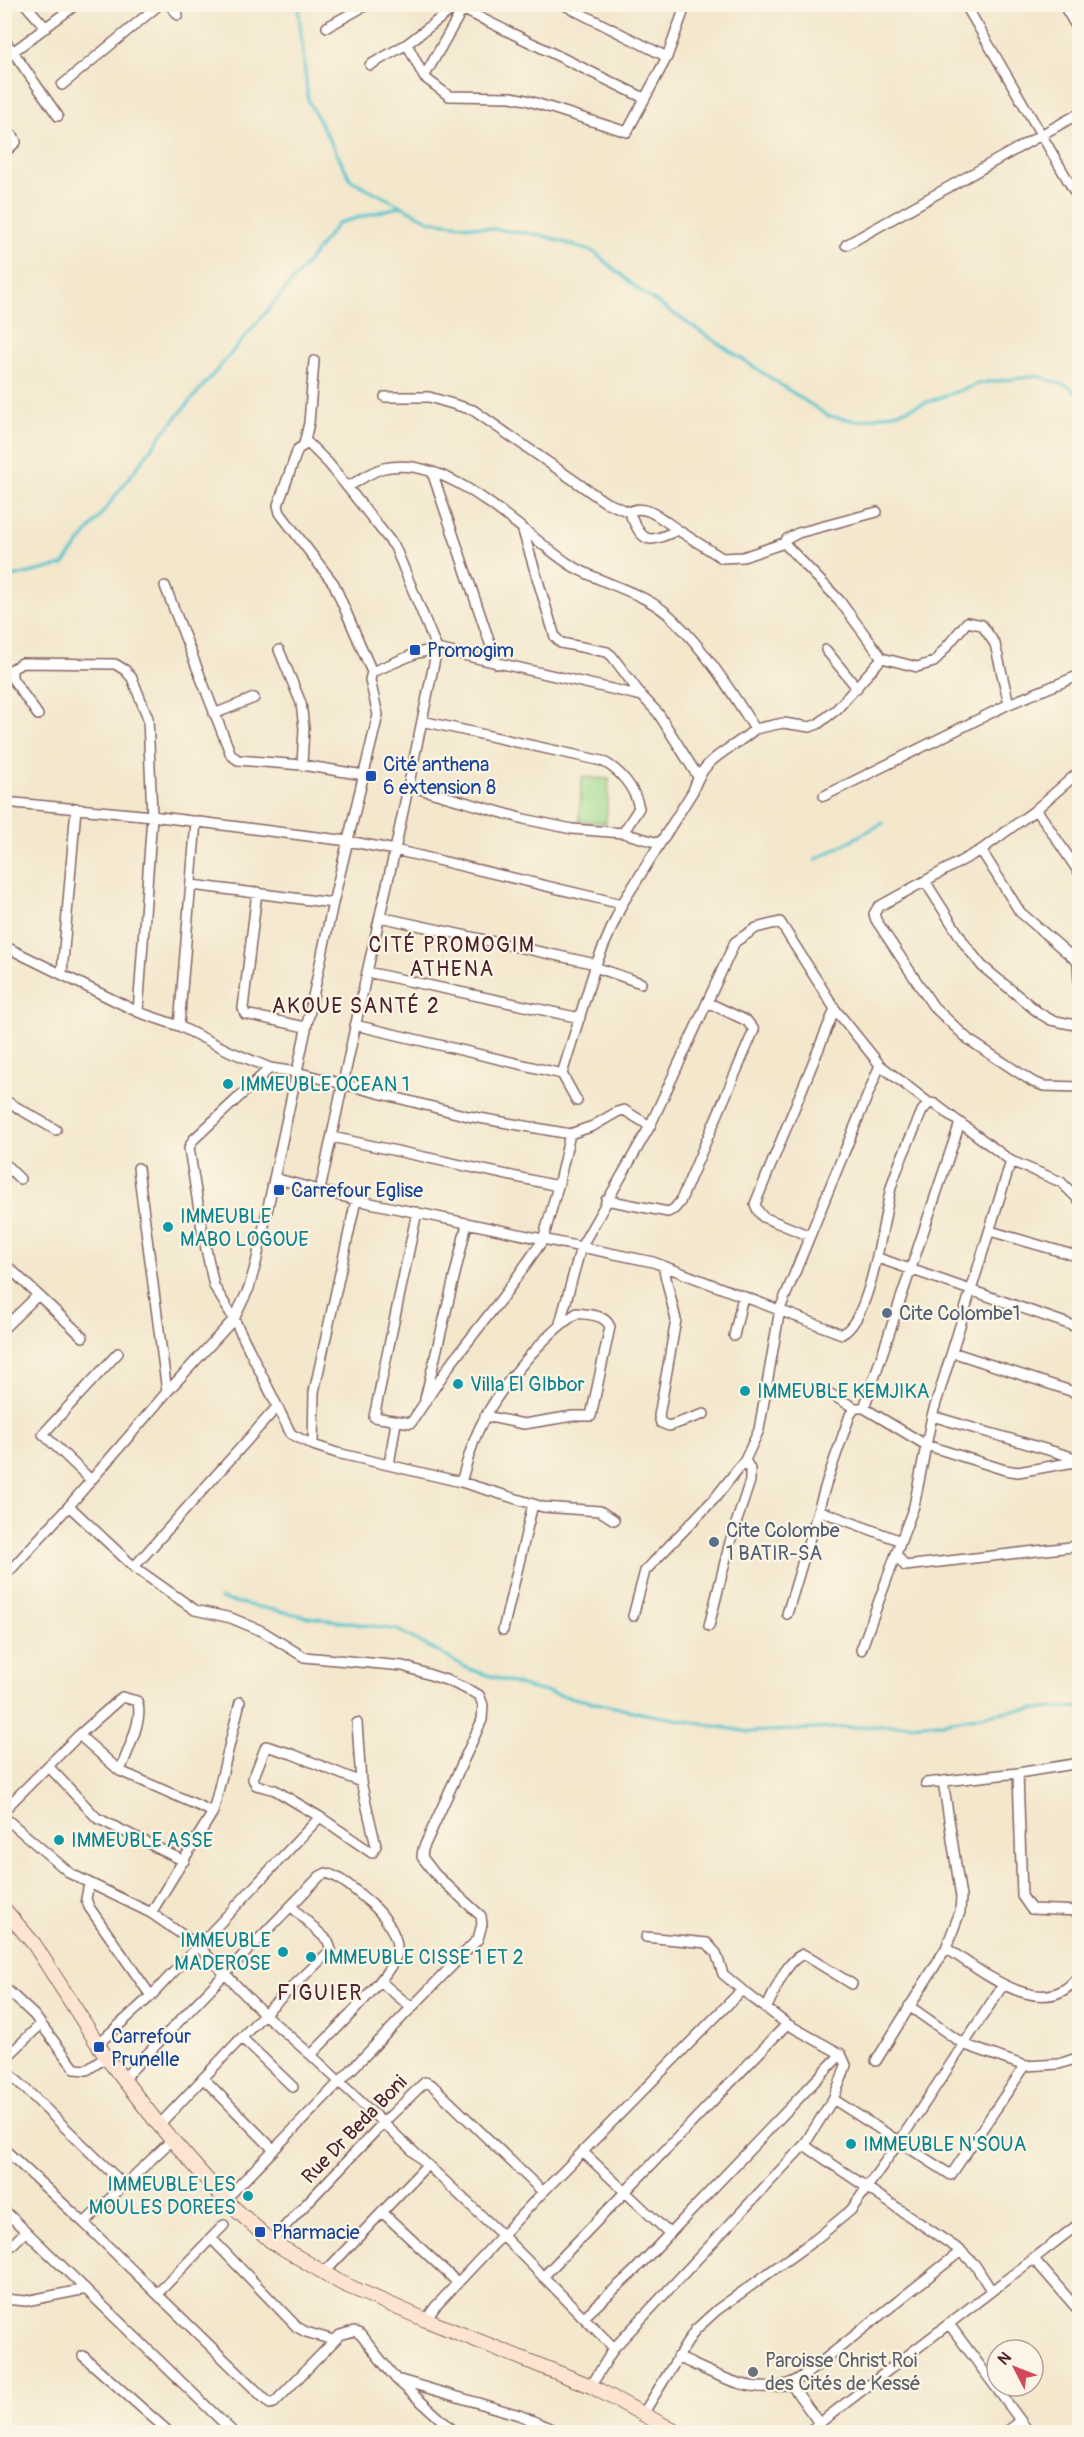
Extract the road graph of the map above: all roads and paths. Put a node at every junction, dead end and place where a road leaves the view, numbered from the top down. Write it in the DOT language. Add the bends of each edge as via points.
graph roads {
  1 [pos="25,4"];
  2 [pos="77,4"];
  3 [pos="160,4"];
  4 [pos="169,4"];
  5 [pos="368,4"];
  6 [pos="562,4"];
  7 [pos="965,4"];
  8 [pos="1063,4"];
  9 [pos="685,5"];
  10 [pos="457,7"];
  11 [pos="178,15"];
  12 [pos="327,27"];
  13 [pos="46,28"];
  14 [pos="1080,33"];
  15 [pos="4,39"];
  16 [pos="407,44"];
  17 [pos="14,51"];
  18 [pos="667,57"];
  19 [pos="370,65"];
  20 [pos="424,77"];
  21 [pos="62,85"];
  22 [pos="644,98"];
  23 [pos="1080,113"];
  24 [pos="58,116"];
  25 [pos="4,126"];
  26 [pos="1041,134"];
  27 [pos="4,153"];
  28 [pos="1080,201"];
  29 [pos="846,245"];
  30 [pos="315,361"];
  31 [pos="385,397"];
  32 [pos="304,444"];
  33 [pos="432,472"];
  34 [pos="347,487"];
  35 [pos="629,512"];
  36 [pos="877,512"];
  37 [pos="678,530"];
  38 [pos="523,531"];
  39 [pos="784,543"];
  40 [pos="165,586"];
  41 [pos="436,649"];
  42 [pos="279,650"];
  43 [pos="826,650"];
  44 [pos="882,658"];
  45 [pos="497,664"];
  46 [pos="372,672"];
  47 [pos="1080,675"];
  48 [pos="857,688"];
  49 [pos="642,696"];
  50 [pos="254,698"];
  51 [pos="1009,704"];
  52 [pos="214,714"];
  53 [pos="38,715"];
  54 [pos="422,720"];
  55 [pos="755,729"];
  56 [pos="302,765"];
  57 [pos="1080,771"];
  58 [pos="364,775"];
  59 [pos="698,776"];
  60 [pos="409,786"];
  61 [pos="824,796"];
  62 [pos="4,802"];
  63 [pos="76,808"];
  64 [pos="1034,811"];
  65 [pos="152,816"];
  66 [pos="196,821"];
  67 [pos="623,833"];
  68 [pos="348,841"];
  69 [pos="659,843"];
  70 [pos="981,849"];
  71 [pos="395,850"];
  72 [pos="1080,874"];
  73 [pos="925,881"];
  74 [pos="192,885"];
  75 [pos="257,892"];
  76 [pos="333,903"];
  77 [pos="622,904"];
  78 [pos="380,917"];
  79 [pos="4,946"];
  80 [pos="1079,962"];
  81 [pos="596,965"];
  82 [pos="367,972"];
  83 [pos="62,973"];
  84 [pos="641,983"];
  85 [pos="707,1002"];
  86 [pos="1080,1002"];
  87 [pos="835,1009"];
  88 [pos="138,1012"];
  89 [pos="580,1018"];
  90 [pos="355,1025"];
  91 [pos="178,1026"];
  92 [pos="1080,1026"];
  93 [pos="306,1027"];
  94 [pos="880,1065"];
  95 [pos="270,1068"];
  96 [pos="296,1072"];
  97 [pos="562,1074"];
  98 [pos="342,1085"];
  99 [pos="1080,1087"];
  100 [pos="4,1100"];
  101 [pos="577,1101"];
  102 [pos="929,1103"];
  103 [pos="960,1123"];
  104 [pos="650,1126"];
  105 [pos="56,1130"];
  106 [pos="570,1134"];
  107 [pos="332,1137"];
  108 [pos="1011,1161"];
  109 [pos="4,1163"];
  110 [pos="138,1168"];
  111 [pos="274,1178"];
  112 [pos="20,1179"];
  113 [pos="558,1186"];
  114 [pos="320,1190"];
  115 [pos="356,1200"];
  116 [pos="606,1200"];
  117 [pos="1080,1201"];
  118 [pos="417,1212"];
  119 [pos="467,1224"];
  120 [pos="990,1231"];
  121 [pos="810,1236"];
  122 [pos="543,1240"];
  123 [pos="581,1247"];
  124 [pos="1080,1257"];
  125 [pos="878,1258"];
  126 [pos="4,1263"];
  127 [pos="663,1266"];
  128 [pos="910,1269"];
  129 [pos="972,1290"];
  130 [pos="37,1296"];
  131 [pos="742,1296"];
  132 [pos="780,1309"];
  133 [pos="234,1319"];
  134 [pos="560,1323"];
  135 [pos="4,1328"];
  136 [pos="1080,1328"];
  137 [pos="734,1336"];
  138 [pos="83,1337"];
  139 [pos="952,1352"];
  140 [pos="118,1353"];
  141 [pos="825,1390"];
  142 [pos="167,1392"];
  143 [pos="1080,1394"];
  144 [pos="277,1407"];
  145 [pos="423,1407"];
  146 [pos="860,1408"];
  147 [pos="704,1414"];
  148 [pos="485,1416"];
  149 [pos="932,1416"];
  150 [pos="396,1422"];
  151 [pos="313,1445"];
  152 [pos="926,1445"];
  153 [pos="745,1460"];
  154 [pos="1080,1460"];
  155 [pos="389,1465"];
  156 [pos="91,1480"];
  157 [pos="461,1482"];
  158 [pos="533,1504"];
  159 [pos="69,1506"];
  160 [pos="818,1510"];
  161 [pos="614,1520"];
  162 [pos="901,1541"];
  163 [pos="1080,1546"];
  164 [pos="896,1554"];
  165 [pos="134,1567"];
  166 [pos="4,1577"];
  167 [pos="786,1614"];
  168 [pos="633,1616"];
  169 [pos="709,1626"];
  170 [pos="503,1630"];
  171 [pos="861,1650"];
  172 [pos="240,1702"];
  173 [pos="357,1723"];
  174 [pos="79,1735"];
  175 [pos="1080,1763"];
  176 [pos="48,1766"];
  177 [pos="120,1771"];
  178 [pos="1018,1773"];
  179 [pos="943,1781"];
  180 [pos="362,1782"];
  181 [pos="926,1783"];
  182 [pos="5,1810"];
  183 [pos="213,1812"];
  184 [pos="320,1816"];
  185 [pos="184,1861"];
  186 [pos="89,1883"];
  187 [pos="291,1906"];
  188 [pos="4,1909"];
  189 [pos="1080,1911"];
  190 [pos="151,1913"];
  191 [pos="646,1937"];
  192 [pos="197,1945"];
  193 [pos="946,1948"];
  194 [pos="226,1973"];
  195 [pos="1080,1973"];
  196 [pos="380,1981"];
  197 [pos="852,1984"];
  198 [pos="1003,1985"];
  199 [pos="4,1987"];
  200 [pos="742,1990"];
  201 [pos="151,1996"];
  202 [pos="909,2006"];
  203 [pos="412,2008"];
  204 [pos="766,2008"];
  205 [pos="264,2014"];
  206 [pos="41,2024"];
  207 [pos="787,2024"];
  208 [pos="242,2038"];
  209 [pos="98,2044"];
  210 [pos="963,2044"];
  211 [pos="842,2054"];
  212 [pos="311,2055"];
  213 [pos="1080,2056"];
  214 [pos="106,2057"];
  215 [pos="4,2060"];
  216 [pos="876,2061"];
  217 [pos="1025,2066"];
  218 [pos="4,2068"];
  219 [pos="203,2078"];
  220 [pos="123,2079"];
  221 [pos="340,2083"];
  222 [pos="293,2087"];
  223 [pos="833,2099"];
  224 [pos="382,2123"];
  225 [pos="159,2125"];
  226 [pos="172,2140"];
  227 [pos="899,2142"];
  228 [pos="804,2145"];
  229 [pos="4,2149"];
  230 [pos="274,2150"];
  231 [pos="583,2152"];
  232 [pos="427,2165"];
  233 [pos="124,2184"];
  234 [pos="867,2187"];
  235 [pos="543,2192"];
  236 [pos="626,2192"];
  237 [pos="225,2200"];
  238 [pos="4,2210"];
  239 [pos="382,2211"];
  240 [pos="84,2223"];
  241 [pos="1080,2223"];
  242 [pos="224,2225"];
  243 [pos="26,2231"];
  244 [pos="670,2234"];
  245 [pos="502,2235"];
  246 [pos="211,2238"];
  247 [pos="271,2241"];
  248 [pos="961,2251"];
  249 [pos="4,2253"];
  250 [pos="1033,2258"];
  251 [pos="323,2274"];
  252 [pos="543,2277"];
  253 [pos="458,2283"];
  254 [pos="86,2289"];
  255 [pos="991,2290"];
  256 [pos="157,2294"];
  257 [pos="4,2299"];
  258 [pos="1080,2312"];
  259 [pos="584,2317"];
  260 [pos="426,2320"];
  261 [pos="949,2324"];
  262 [pos="333,2340"];
  263 [pos="614,2348"];
  264 [pos="83,2356"];
  265 [pos="677,2357"];
  266 [pos="396,2379"];
  267 [pos="790,2384"];
  268 [pos="591,2386"];
  269 [pos="643,2414"];
  270 [pos="1021,2421"];
  271 [pos="815,2429"];
  272 [pos="169,2433"];
  273 [pos="233,2433"];
  274 [pos="455,2433"];
  275 [pos="560,2433"];
  276 [pos="676,2433"];
  277 [pos="1006,2433"];
  278 [pos="1029,2433"];
  1 -- 13 [label="street"];
  2 -- 13 [label="street"];
  3 -- 21 [label="street"];
  4 -- 11 [label="street"];
  5 -- 12 [label="street"];
  6 -- 18 [label="street"];
  7 -- 26 [label="street"];
  8 -- 14 [label="street"];
  9 -- 18 [label="street"];
  10 -- 16 [label="street"];
  10 -- 20 [label="street"];
  10 -- 22 [label="street"];
  13 -- 17 [label="street"];
  15 -- 17 [label="street"];
  16 -- 19 [label="street"];
  16 -- 20 [label="street"];
  17 -- 24 [label="street"];
  18 -- 22 [label="street"];
  20 -- 22 [label="street" via="449,96 526,100 627,132"];
  23 -- 26 [label="street"];
  25 -- 27 [label="street" via="16,142"];
  26 -- 28 [label="street"];
  26 -- 29 [label="street"];
  30 -- 32 [label="street"];
  31 -- 35 [label="street" via="429,397 473,410 604,502"];
  32 -- 34 [label="street" via="308,443 329,464"];
  32 -- 46 [label="street" via="298,449 278,505 280,513 334,584"];
  33 -- 34 [label="street" via="399,466 386,468"];
  33 -- 38 [label="street" via="465,486"];
  33 -- 45 [label="street"];
  34 -- 41 [label="street" via="394,547"];
  35 -- 37 [label="street" via="635,508 646,510"];
  35 -- 37 [label="street" via="646,538 654,540"];
  36 -- 39 [label="street" via="798,533"];
  37 -- 39 [label="street" via="722,558 743,557"];
  38 -- 49 [label="street" via="555,637 561,643 607,652"];
  38 -- 55 [label="street" via="576,568 662,609 702,651"];
  39 -- 44 [label="street" via="839,600"];
  40 -- 52 [label="street"];
  41 -- 45 [label="street"];
  41 -- 46 [label="street"];
  41 -- 54 [label="street"];
  42 -- 56 [label="street" via="301,703"];
  43 -- 48 [label="street"];
  44 -- 48 [label="street"];
  44 -- 51 [label="street" via="917,667 934,662 968,622 982,625 994,644"];
  45 -- 49 [label="street"];
  46 -- 58 [label="street" via="370,680 378,715"];
  47 -- 51 [label="street"];
  48 -- 55 [label="street" via="818,724 810,727 783,723"];
  49 -- 59 [label="street" via="658,713"];
  50 -- 52 [label="street"];
  51 -- 61 [label="street"];
  52 -- 56 [label="street" via="227,748 238,760"];
  53 -- 65 [label="street" via="12,678 12,669 22,663 115,664 124,670 132,678 148,718"];
  54 -- 60 [label="street"];
  54 -- 67 [label="street" via="602,760 616,768 637,796 639,808"];
  55 -- 59 [label="street" via="716,756"];
  56 -- 58 [label="street"];
  57 -- 64 [label="street"];
  58 -- 68 [label="street"];
  59 -- 69 [label="street" via="693,791"];
  60 -- 67 [label="street" via="524,819 572,829"];
  60 -- 71 [label="street"];
  62 -- 63 [label="street"];
  63 -- 65 [label="street"];
  63 -- 83 [label="street"];
  64 -- 70 [label="street"];
  64 -- 72 [label="street"];
  65 -- 66 [label="street"];
  65 -- 88 [label="street"];
  66 -- 68 [label="street"];
  66 -- 74 [label="street"];
  67 -- 69 [label="street"];
  68 -- 71 [label="street"];
  68 -- 76 [label="street"];
  69 -- 77 [label="street"];
  70 -- 73 [label="street"];
  70 -- 80 [label="street" via="1020,912"];
  71 -- 77 [label="street"];
  71 -- 78 [label="street"];
  73 -- 92 [label="street" via="982,966 1039,1013 1051,1020"];
  73 -- 99 [label="street" via="878,907 874,914 933,1006 969,1040 1033,1082"];
  74 -- 75 [label="street"];
  74 -- 91 [label="street"];
  75 -- 76 [label="street"];
  75 -- 93 [label="street" via="245,1014"];
  76 -- 93 [label="street"];
  77 -- 81 [label="street"];
  78 -- 81 [label="street"];
  78 -- 82 [label="street"];
  79 -- 83 [label="street"];
  80 -- 86 [label="street"];
  81 -- 84 [label="street"];
  81 -- 89 [label="street"];
  82 -- 89 [label="street"];
  82 -- 90 [label="street"];
  83 -- 88 [label="street"];
  85 -- 87 [label="street" via="735,942 756,927 780,922"];
  85 -- 104 [label="street"];
  85 -- 116 [label="street" via="747,1021 754,1030 680,1202 668,1212"];
  87 -- 94 [label="street"];
  87 -- 121 [label="street" via="755,1204 763,1217"];
  88 -- 91 [label="street"];
  89 -- 97 [label="street"];
  90 -- 97 [label="street"];
  90 -- 98 [label="street"];
  91 -- 95 [label="street"];
  93 -- 96 [label="street"];
  94 -- 102 [label="street"];
  94 -- 121 [label="street"];
  95 -- 96 [label="street"];
  95 -- 133 [label="street" via="189,1148 214,1286"];
  96 -- 98 [label="street"];
  96 -- 111 [label="street"];
  97 -- 101 [label="street"];
  98 -- 106 [label="street" via="468,1116"];
  98 -- 107 [label="street"];
  100 -- 105 [label="street"];
  102 -- 103 [label="street"];
  102 -- 125 [label="street" via="922,1111 891,1187"];
  103 -- 108 [label="street"];
  103 -- 128 [label="street"];
  104 -- 106 [label="street" via="624,1110"];
  104 -- 116 [label="street"];
  106 -- 113 [label="street"];
  107 -- 113 [label="street"];
  107 -- 114 [label="street"];
  108 -- 117 [label="street" via="1061,1182"];
  108 -- 120 [label="street"];
  109 -- 112 [label="street"];
  110 -- 142 [label="street"];
  111 -- 114 [label="street"];
  111 -- 133 [label="street" via="249,1288"];
  113 -- 122 [label="street"];
  114 -- 115 [label="street"];
  115 -- 118 [label="street"];
  115 -- 151 [label="street" via="314,1392"];
  116 -- 123 [label="street"];
  118 -- 119 [label="street"];
  118 -- 150 [label="street" via="374,1417"];
  119 -- 122 [label="street"];
  119 -- 145 [label="street"];
  120 -- 124 [label="street"];
  120 -- 129 [label="street"];
  121 -- 132 [label="street"];
  122 -- 123 [label="street"];
  122 -- 145 [label="street"];
  123 -- 127 [label="street"];
  123 -- 134 [label="street"];
  125 -- 128 [label="street"];
  125 -- 132 [label="street" via="854,1325 848,1331 842,1334"];
  126 -- 130 [label="street"];
  127 -- 131 [label="street"];
  127 -- 147 [label="street" via="676,1320 659,1416 661,1423 669,1426"];
  128 -- 129 [label="street"];
  128 -- 146 [label="street"];
  129 -- 136 [label="street"];
  129 -- 139 [label="street"];
  130 -- 135 [label="street"];
  130 -- 138 [label="street"];
  131 -- 132 [label="street"];
  131 -- 137 [label="street"];
  132 -- 153 [label="street" via="759,1430"];
  133 -- 142 [label="street"];
  133 -- 144 [label="street"];
  134 -- 148 [label="street" via="517,1371"];
  134 -- 148 [label="street" via="577,1312 605,1318 610,1327 591,1416 524,1424"];
  139 -- 143 [label="street"];
  139 -- 149 [label="street"];
  140 -- 156 [label="street" via="44,1434"];
  141 -- 146 [label="street"];
  142 -- 156 [label="street"];
  144 -- 151 [label="street" via="291,1434"];
  144 -- 165 [label="street"];
  145 -- 150 [label="street" via="411,1423"];
  146 -- 152 [label="street"];
  146 -- 160 [label="street" via="850,1415"];
  148 -- 157 [label="street"];
  149 -- 152 [label="street"];
  149 -- 154 [label="street"];
  150 -- 155 [label="street"];
  151 -- 155 [label="street"];
  152 -- 154 [label="street" via="1018,1472"];
  152 -- 162 [label="street" via="914,1506"];
  153 -- 168 [label="street" via="715,1498 645,1571"];
  153 -- 169 [label="street" via="750,1480"];
  155 -- 157 [label="street"];
  156 -- 159 [label="street"];
  157 -- 158 [label="street"];
  158 -- 161 [label="street" via="600,1511"];
  158 -- 170 [label="street"];
  159 -- 165 [label="street"];
  159 -- 166 [label="street"];
  160 -- 162 [label="street"];
  160 -- 167 [label="street"];
  162 -- 164 [label="street"];
  163 -- 164 [label="street" via="905,1566"];
  164 -- 171 [label="street"];
  165 -- 203 [label="street" via="195,1610 231,1618 262,1631 304,1658 403,1666 479,1695 482,1720 422,1857 481,1916 481,1933"];
  172 -- 183 [label="street"];
  173 -- 180 [label="street"];
  174 -- 176 [label="street"];
  174 -- 177 [label="street"];
  174 -- 177 [label="street" via="122,1697 138,1701 141,1707 137,1725"];
  175 -- 178 [label="street"];
  176 -- 182 [label="street"];
  176 -- 185 [label="street" via="97,1818"];
  177 -- 183 [label="street"];
  178 -- 179 [label="street"];
  178 -- 189 [label="street" via="1022,1896 1031,1909"];
  179 -- 181 [label="street"];
  179 -- 193 [label="street" via="961,1897 960,1912"];
  180 -- 184 [label="street" via="376,1846 372,1853"];
  180 -- 184 [label="street" via="266,1746 254,1783 275,1790"];
  182 -- 186 [label="street" via="71,1874"];
  183 -- 185 [label="street"];
  184 -- 192 [label="street"];
  185 -- 190 [label="street"];
  186 -- 190 [label="street"];
  186 -- 201 [label="street" via="89,1907"];
  187 -- 194 [label="street"];
  187 -- 196 [label="street" via="326,1873 375,1906 391,1929 397,1954"];
  187 -- 205 [label="street" via="330,1943 331,1950"];
  188 -- 209 [label="street" via="34,1944"];
  190 -- 192 [label="street"];
  191 -- 200 [label="street" via="707,1942 716,1953 723,1974"];
  192 -- 194 [label="street"];
  192 -- 201 [label="street"];
  193 -- 198 [label="street"];
  193 -- 202 [label="street"];
  194 -- 205 [label="street"];
  194 -- 220 [label="street"];
  195 -- 198 [label="street" via="1061,1990 1044,1995 1026,1994"];
  196 -- 203 [label="street"];
  196 -- 212 [label="street"];
  197 -- 204 [label="street" via="803,1954 788,1966"];
  198 -- 210 [label="street"];
  199 -- 206 [label="street"];
  200 -- 204 [label="street"];
  200 -- 231 [label="street"];
  201 -- 209 [label="street"];
  202 -- 210 [label="street"];
  202 -- 216 [label="street"];
  203 -- 221 [label="street"];
  204 -- 207 [label="street"];
  205 -- 208 [label="street"];
  205 -- 212 [label="street"];
  206 -- 214 [label="street" via="75,2069 87,2070"];
  206 -- 215 [label="street"];
  207 -- 211 [label="street"];
  207 -- 236 [label="street"];
  208 -- 219 [label="street"];
  208 -- 222 [label="street"];
  209 -- 214 [label="street"];
  210 -- 217 [label="street"];
  210 -- 227 [label="street"];
  211 -- 223 [label="street" via="846,2065"];
  211 -- 244 [label="street"];
  212 -- 221 [label="street"];
  213 -- 217 [label="street" via="1059,2064"];
  214 -- 220 [label="street"];
  217 -- 227 [label="street" via="951,2175"];
  218 -- 233 [label="street"];
  219 -- 225 [label="street"];
  219 -- 230 [label="street"];
  220 -- 225 [label="street"];
  221 -- 224 [label="street"];
  221 -- 230 [label="street"];
  223 -- 227 [label="street"];
  223 -- 228 [label="street"];
  224 -- 232 [label="street"];
  224 -- 235 [label="street, Rue Dr Beda Boni" via="425,2082 432,2085"];
  224 -- 247 [label="street, Rue Dr Beda Boni"];
  225 -- 226 [label="street"];
  226 -- 233 [label="street"];
  226 -- 237 [label="street"];
  227 -- 234 [label="street"];
  228 -- 234 [label="street"];
  228 -- 263 [label="street"];
  229 -- 240 [label="street"];
  230 -- 237 [label="street"];
  231 -- 235 [label="street"];
  231 -- 236 [label="street"];
  232 -- 239 [label="street"];
  232 -- 245 [label="street"];
  233 -- 240 [label="street"];
  234 -- 248 [label="street"];
  234 -- 265 [label="street" via="851,2210 816,2239 717,2310 695,2330"];
  235 -- 245 [label="street"];
  236 -- 244 [label="street"];
  236 -- 252 [label="street"];
  237 -- 247 [label="street"];
  238 -- 243 [label="street"];
  239 -- 251 [label="street"];
  239 -- 253 [label="street"];
  240 -- 256 [label="street"];
  241 -- 250 [label="street"];
  242 -- 246 [label="street"];
  243 -- 249 [label="street"];
  243 -- 254 [label="street"];
  244 -- 259 [label="street"];
  245 -- 252 [label="street"];
  245 -- 253 [label="street"];
  246 -- 256 [label="street"];
  246 -- 262 [label="street" via="297,2327"];
  247 -- 251 [label="street"];
  248 -- 255 [label="street"];
  248 -- 267 [label="street"];
  250 -- 255 [label="street"];
  250 -- 258 [label="street"];
  251 -- 260 [label="street"];
  252 -- 259 [label="street"];
  253 -- 260 [label="street"];
  254 -- 257 [label="street" via="26,2301"];
  254 -- 273 [label="street"];
  255 -- 261 [label="street"];
  256 -- 262 [label="street" via="270,2404"];
  259 -- 263 [label="street"];
  260 -- 268 [label="street"];
  261 -- 270 [label="street"];
  261 -- 271 [label="street"];
  262 -- 266 [label="street" via="354,2331 360,2334"];
  263 -- 268 [label="street"];
  264 -- 272 [label="street"];
  265 -- 267 [label="street" via="732,2381 758,2387"];
  265 -- 269 [label="street"];
  266 -- 274 [label="street"];
  266 -- 275 [label="street" via="519,2415"];
  267 -- 271 [label="street"];
  268 -- 269 [label="street"];
  269 -- 276 [label="street"];
  270 -- 277 [label="street"];
  270 -- 278 [label="street"];
}
